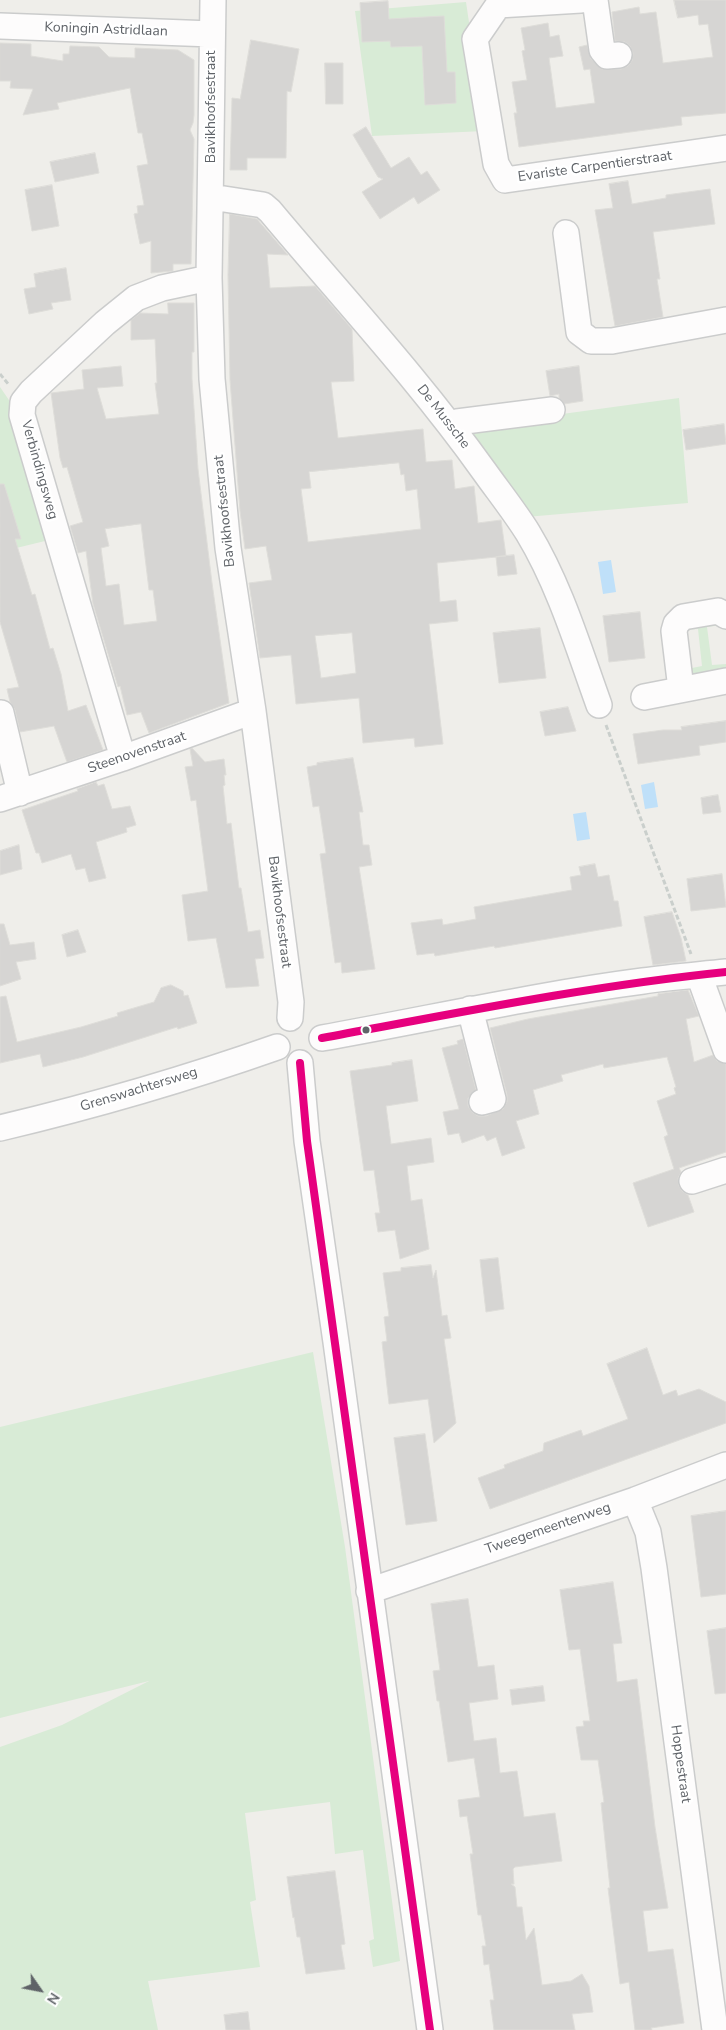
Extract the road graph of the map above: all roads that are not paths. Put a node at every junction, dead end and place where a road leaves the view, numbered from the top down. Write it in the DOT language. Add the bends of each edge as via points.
graph roads {
  1 [pos="213,0"];
  2 [pos="581,0"];
  3 [pos="595,0"];
  4 [pos="500,3"];
  5 [pos="0,26"];
  6 [pos="212,34"];
  7 [pos="619,55"];
  8 [pos="726,148"];
  9 [pos="211,197"];
  10 [pos="566,233"];
  11 [pos="209,278"];
  12 [pos="726,320"];
  13 [pos="552,410"];
  14 [pos="451,426"];
  15 [pos="726,616"];
  16 [pos="726,681"];
  17 [pos="681,689"];
  18 [pos="644,697"];
  19 [pos="599,705"];
  20 [pos="254,711"];
  21 [pos="1,713"];
  22 [pos="123,758"];
  23 [pos="10,796"];
  24 [pos="726,972"];
  25 [pos="699,975"];
  26 [pos="470,1009"];
  27 [pos="290,1018"];
  28 [pos="322,1038"];
  29 [pos="277,1047"];
  30 [pos="726,1050"];
  31 [pos="300,1063"];
  32 [pos="482,1102"];
  33 [pos="0,1128"];
  34 [pos="726,1170"];
  35 [pos="692,1181"];
  36 [pos="726,1465"];
  37 [pos="635,1500"];
  38 [pos="369,1591"];
  39 [pos="430,2030"];
  40 [pos="715,2030"];
  1 -- 6 [label="street, Bavikhoofsestraat"];
  2 -- 4 [label="street"];
  3 -- 7 [label="street" via="602,50 607,56"];
  4 -- 8 [label="street, Evariste Carpentierstraat" via="475,39 496,164 505,180"];
  5 -- 6 [label="street, Koningin Astridlaan"];
  6 -- 9 [label="street, Bavikhoofsestraat"];
  9 -- 11 [label="street, Bavikhoofsestraat"];
  9 -- 14 [label="street, De Mussche" via="263,205 270,211"];
  10 -- 12 [label="street" via="579,332 590,342 612,341"];
  11 -- 20 [label="street, Bavikhoofsestraat" via="212,379 228,548"];
  11 -- 22 [label="street, Verbindingsweg" via="162,288 136,298 98,329 23,402 22,414"];
  13 -- 14 [label="street" via="457,422"];
  14 -- 19 [label="street, De Mussche" via="528,534 558,594"];
  15 -- 17 [label="street" via="718,611 683,617 676,624 674,631"];
  16 -- 17 [label="street"];
  17 -- 18 [label="street"];
  20 -- 22 [label="street, Steenovenstraat"];
  20 -- 27 [label="street, Bavikhoofsestraat"];
  21 -- 23 [label="street, Steenovenstraat"];
  22 -- 23 [label="street, Steenovenstraat"];
  24 -- 25 [label="street"];
  25 -- 26 [label="street" via="644,980"];
  25 -- 30 [label="street"];
  26 -- 28 [label="street"];
  26 -- 32 [label="street" via="492,1099"];
  27 -- 28 [label="street" via="311,1020"];
  27 -- 29 [label="street" via="278,1030"];
  28 -- 31 [label="street" via="316,1055"];
  29 -- 31 [label="street" via="286,1058"];
  29 -- 33 [label="street, Grenswachtersweg" via="116,1097"];
  31 -- 38 [label="street" via="306,1141"];
  34 -- 35 [label="street"];
  36 -- 37 [label="street, Tweegemeentenweg"];
  37 -- 38 [label="street, Tweegemeentenweg"];
  37 -- 40 [label="street, Hoppestraat" via="648,1532 654,1568"];
  38 -- 39 [label="street"];
}
